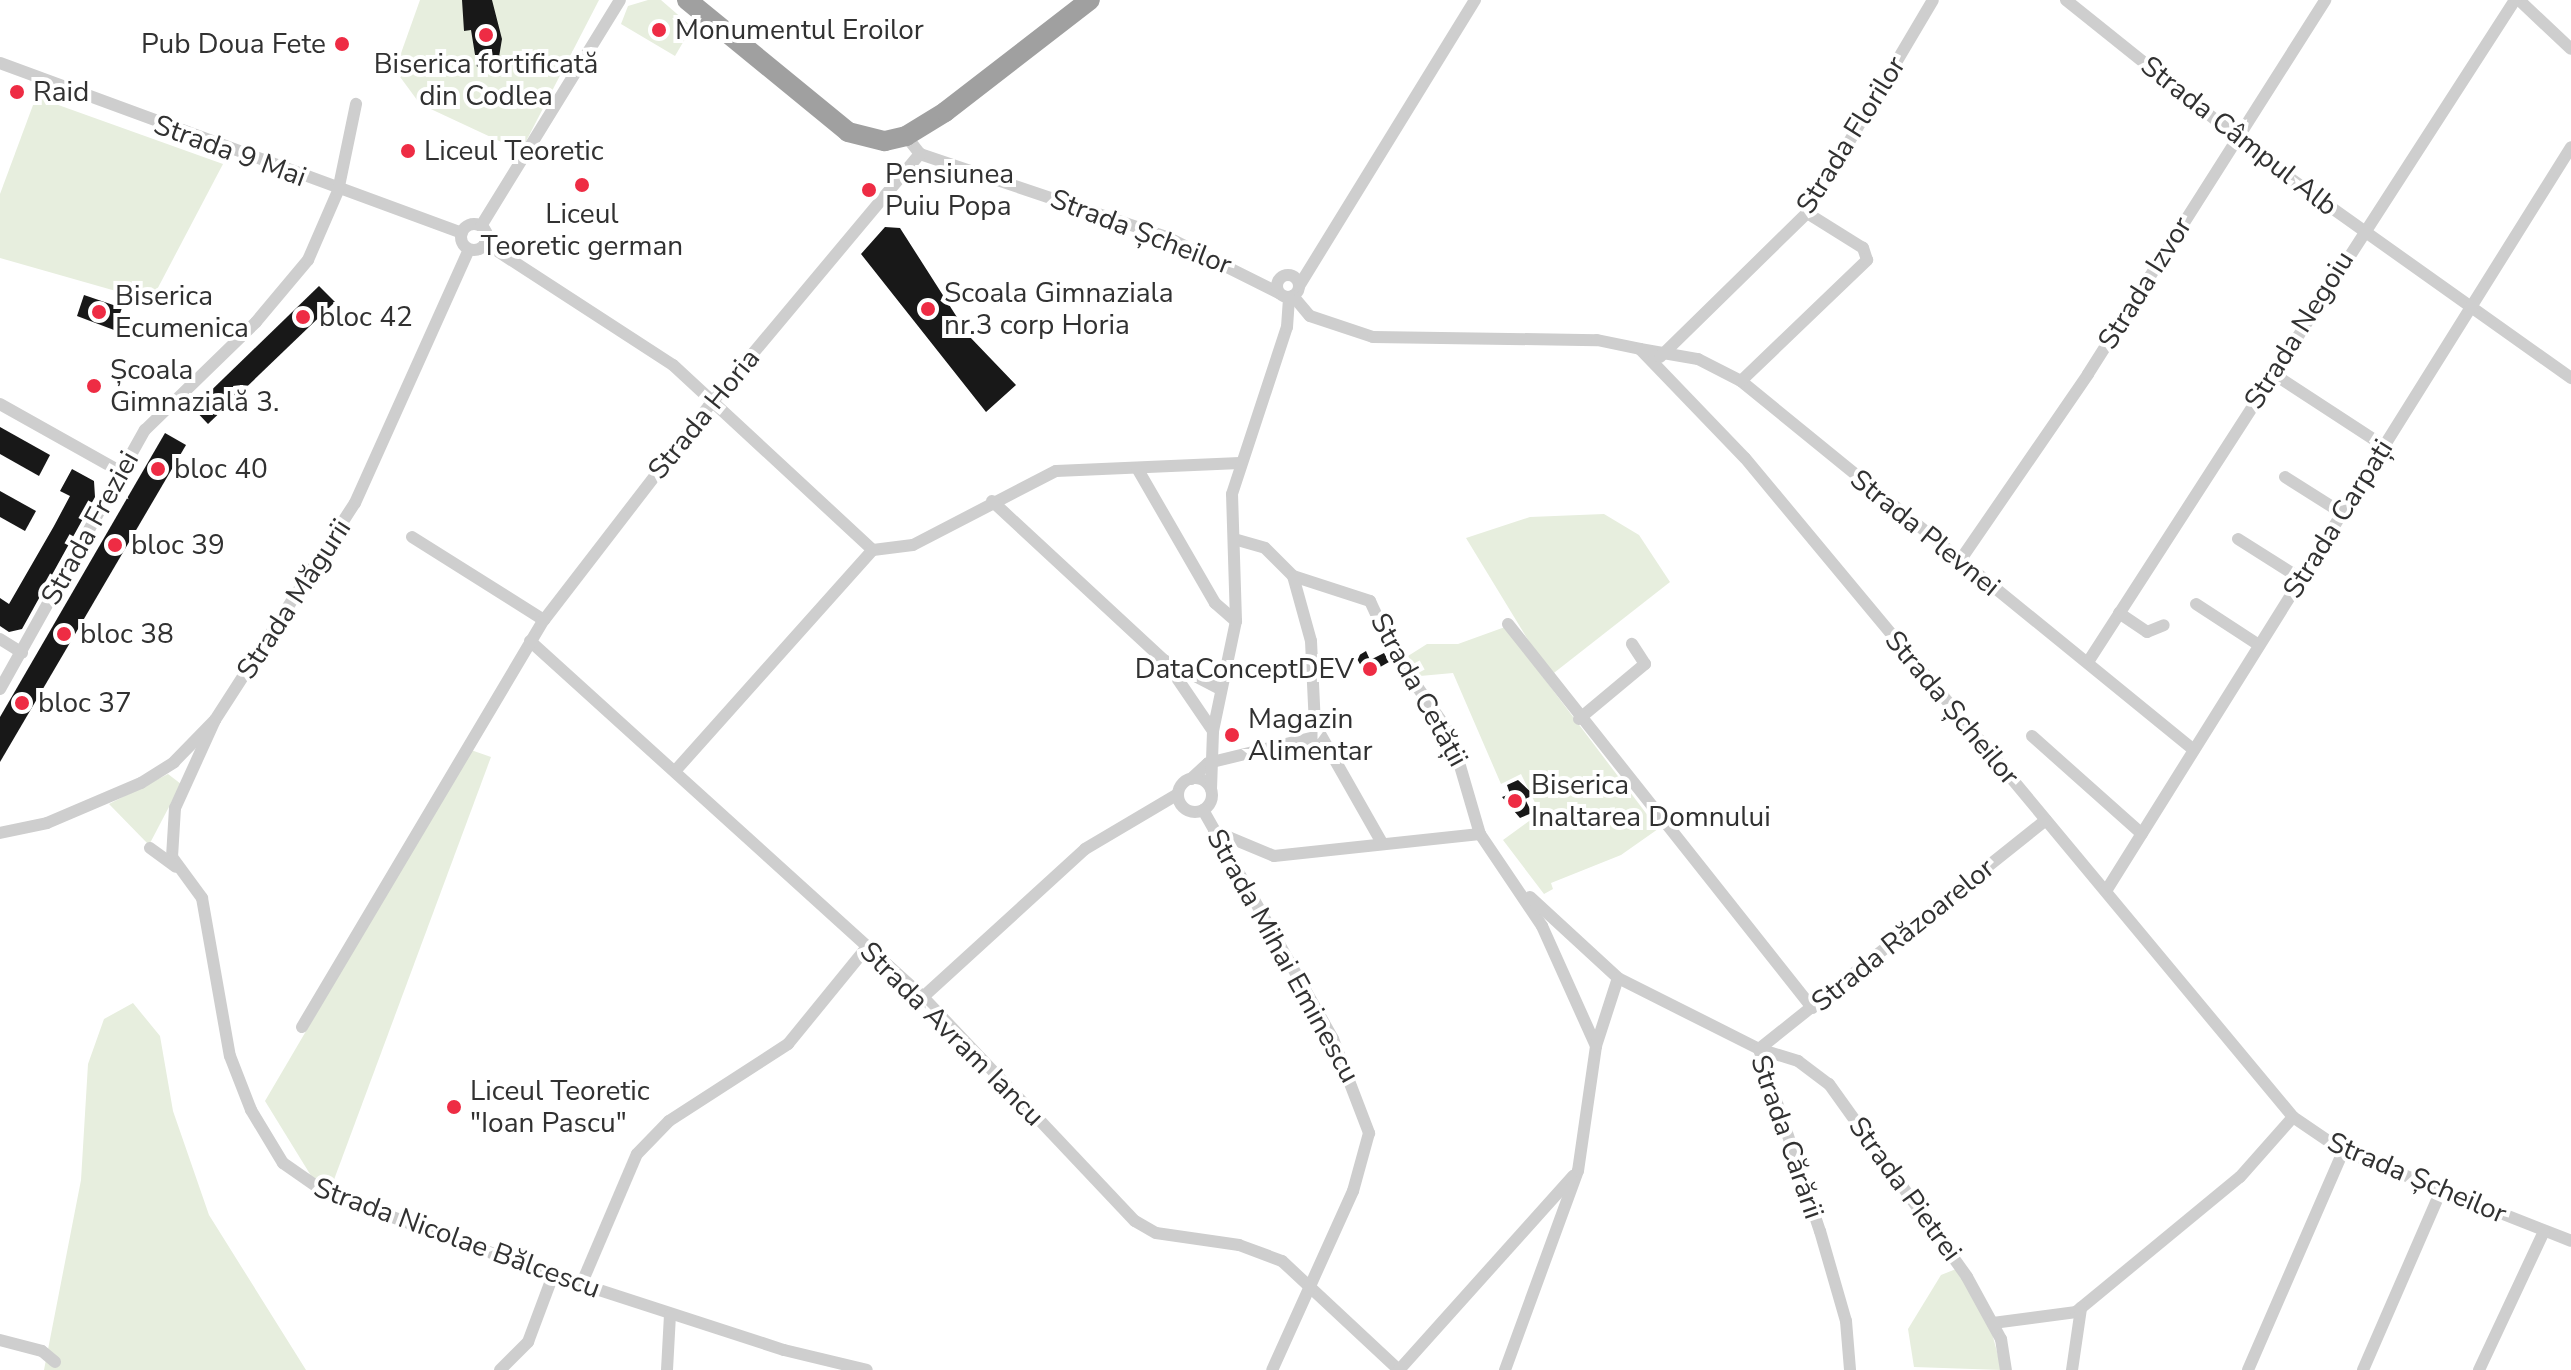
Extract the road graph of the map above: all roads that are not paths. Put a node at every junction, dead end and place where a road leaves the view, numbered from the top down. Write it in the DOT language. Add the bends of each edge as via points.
graph roads {
  1 [pos="620,0"];
  2 [pos="687,0"];
  3 [pos="1090,0"];
  4 [pos="1475,0"];
  5 [pos="1933,0"];
  6 [pos="2066,0"];
  7 [pos="2325,0"];
  8 [pos="2517,0"];
  9 [pos="2571,49"];
  10 [pos="0,63"];
  11 [pos="356,104"];
  12 [pos="906,136"];
  13 [pos="2238,138"];
  14 [pos="2571,147"];
  15 [pos="920,154"];
  16 [pos="338,191"];
  17 [pos="1807,213"];
  18 [pos="481,226"];
  19 [pos="2362,231"];
  20 [pos="462,233"];
  21 [pos="485,243"];
  22 [pos="1317,248"];
  23 [pos="469,249"];
  24 [pos="1246,272"];
  25 [pos="1286,275"];
  26 [pos="1290,293"];
  27 [pos="2471,309"];
  28 [pos="1640,349"];
  29 [pos="1664,352"];
  30 [pos="1655,362"];
  31 [pos="2272,373"];
  32 [pos="2571,378"];
  33 [pos="1741,381"];
  34 [pos="713,400"];
  35 [pos="0,404"];
  36 [pos="2384,446"];
  37 [pos="1240,463"];
  38 [pos="1137,468"];
  39 [pos="121,472"];
  40 [pos="2285,477"];
  41 [pos="992,501"];
  42 [pos="2342,513"];
  43 [pos="412,537"];
  44 [pos="1234,539"];
  45 [pos="2238,539"];
  46 [pos="873,550"];
  47 [pos="1959,562"];
  48 [pos="1293,576"];
  49 [pos="2301,579"];
  50 [pos="2196,604"];
  51 [pos="2119,613"];
  52 [pos="544,620"];
  53 [pos="1236,621"];
  54 [pos="1508,624"];
  55 [pos="2164,625"];
  56 [pos="0,639"];
  57 [pos="530,641"];
  58 [pos="1632,644"];
  59 [pos="2259,645"];
  60 [pos="22,653"];
  61 [pos="1164,660"];
  62 [pos="2088,662"];
  63 [pos="0,689"];
  64 [pos="1220,689"];
  65 [pos="1579,719"];
  66 [pos="215,720"];
  67 [pos="1213,731"];
  68 [pos="1319,736"];
  69 [pos="2032,736"];
  70 [pos="2194,750"];
  71 [pos="1208,763"];
  72 [pos="676,770"];
  73 [pos="1191,779"];
  74 [pos="1211,789"];
  75 [pos="1178,794"];
  76 [pos="1203,810"];
  77 [pos="2046,820"];
  78 [pos="1214,831"];
  79 [pos="0,833"];
  80 [pos="1480,834"];
  81 [pos="2142,834"];
  82 [pos="1382,843"];
  83 [pos="150,848"];
  84 [pos="176,867"];
  85 [pos="1518,887"];
  86 [pos="2106,891"];
  87 [pos="867,947"];
  88 [pos="1618,978"];
  89 [pos="923,997"];
  90 [pos="1812,1008"];
  91 [pos="302,1027"];
  92 [pos="1596,1046"];
  93 [pos="1759,1049"];
  94 [pos="2293,1117"];
  95 [pos="2343,1151"];
  96 [pos="1578,1171"];
  97 [pos="2441,1191"];
  98 [pos="2544,1231"];
  99 [pos="2571,1241"];
  100 [pos="553,1275"];
  101 [pos="1306,1283"];
  102 [pos="581,1285"];
  103 [pos="2081,1308"];
  104 [pos="670,1315"];
  105 [pos="1993,1323"];
  106 [pos="0,1340"];
  107 [pos="55,1362"];
  108 [pos="500,1370"];
  109 [pos="667,1370"];
  110 [pos="867,1370"];
  111 [pos="1272,1370"];
  112 [pos="1399,1370"];
  113 [pos="1505,1370"];
  114 [pos="1850,1370"];
  115 [pos="2006,1370"];
  116 [pos="2072,1370"];
  117 [pos="2248,1370"];
  118 [pos="2363,1370"];
  119 [pos="2479,1370"];
  1 -- 18 [label="street"];
  2 -- 12 [label="highway" via="848,132 874,141"];
  3 -- 12 [label="highway"];
  4 -- 22 [label="street"];
  5 -- 17 [label="street, Strada Florilor"];
  6 -- 13 [label="street, Strada Câmpul Alb"];
  7 -- 13 [label="street, Strada Izvor"];
  8 -- 9 [label="street"];
  8 -- 19 [label="street, Strada Negoiu"];
  10 -- 16 [label="street, Strada 9 Mai"];
  11 -- 16 [label="street, Strada Freziei"];
  12 -- 15 [label="street"];
  13 -- 19 [label="street, Strada Câmpul Alb"];
  13 -- 47 [label="street, Strada Izvor"];
  14 -- 27 [label="street, Strada Carpați"];
  15 -- 24 [label="street, Strada Șcheilor" via="1137,226"];
  15 -- 34 [label="street, Strada Horia"];
  16 -- 20 [label="street, Strada 9 Mai"];
  16 -- 39 [label="street, Strada Freziei" via="299,274 145,430"];
  17 -- 29 [label="street, Strada Florilor"];
  17 -- 33 [label="street" via="1863,248 1867,260"];
  18 -- 20 [label="street" via="469,225"];
  18 -- 21 [label="street"];
  19 -- 27 [label="street, Strada Câmpul Alb"];
  19 -- 31 [label="street, Strada Negoiu"];
  20 -- 23 [label="street"];
  21 -- 23 [label="street"];
  21 -- 34 [label="street" via="601,312"];
  22 -- 25 [label="street"];
  22 -- 26 [label="street"];
  23 -- 66 [label="street, Strada Măgurii" via="367,480"];
  24 -- 25 [label="street, Strada Șcheilor"];
  24 -- 26 [label="street, Strada Șcheilor"];
  25 -- 26 [label="street"];
  25 -- 26 [label="street"];
  26 -- 28 [label="street, Strada Șcheilor" via="1310,316 1373,337 1597,340"];
  26 -- 37 [label="street" via="1287,327"];
  27 -- 32 [label="street, Strada Câmpul Alb"];
  27 -- 36 [label="street, Strada Carpați"];
  28 -- 29 [label="street, Strada Plevnei"];
  28 -- 30 [label="street, Strada Șcheilor"];
  29 -- 30 [label="street, Strada Florilor"];
  29 -- 33 [label="street, Strada Plevnei" via="1698,359"];
  30 -- 77 [label="street, Strada Șcheilor" via="1745,458"];
  31 -- 36 [label="street"];
  31 -- 51 [label="street, Strada Negoiu"];
  33 -- 47 [label="street, Strada Plevnei"];
  34 -- 46 [label="street"];
  34 -- 52 [label="street, Strada Horia"];
  35 -- 39 [label="street"];
  36 -- 42 [label="street, Strada Carpați"];
  37 -- 38 [label="street"];
  37 -- 44 [label="street" via="1232,494"];
  38 -- 41 [label="street" via="1056,471"];
  38 -- 53 [label="street" via="1215,603"];
  39 -- 60 [label="street, Strada Freziei"];
  40 -- 42 [label="street"];
  41 -- 46 [label="street" via="906,548"];
  41 -- 61 [label="street"];
  42 -- 49 [label="street, Strada Carpați"];
  43 -- 52 [label="street"];
  44 -- 48 [label="street, Strada Cetății" via="1272,552"];
  44 -- 53 [label="street"];
  45 -- 49 [label="street"];
  46 -- 72 [label="street"];
  47 -- 62 [label="street, Strada Plevnei"];
  48 -- 68 [label="street" via="1311,641 1310,696"];
  48 -- 80 [label="street, Strada Cetății" via="1370,601 1395,655 1451,735"];
  49 -- 59 [label="street, Strada Carpați"];
  50 -- 59 [label="street"];
  51 -- 55 [label="street" via="2147,632"];
  51 -- 62 [label="street, Strada Negoiu"];
  52 -- 57 [label="street, Strada Horia"];
  53 -- 64 [label="street"];
  54 -- 65 [label="street"];
  56 -- 60 [label="street"];
  57 -- 72 [label="street, Strada Avram Iancu"];
  57 -- 91 [label="street, Strada Horia"];
  58 -- 65 [label="street" via="1645,664"];
  59 -- 70 [label="street, Strada Carpați"];
  60 -- 63 [label="street, Strada Freziei"];
  61 -- 64 [label="street"];
  61 -- 67 [label="street"];
  62 -- 70 [label="street, Strada Plevnei"];
  64 -- 67 [label="street"];
  65 -- 90 [label="street"];
  66 -- 79 [label="street, Strada Măgurii" via="174,762 132,788 47,823"];
  66 -- 84 [label="street" via="172,817"];
  67 -- 71 [label="street"];
  68 -- 71 [label="street"];
  68 -- 82 [label="street"];
  69 -- 81 [label="street"];
  70 -- 81 [label="street, Strada Carpați"];
  71 -- 73 [label="street"];
  71 -- 74 [label="street"];
  72 -- 87 [label="street, Strada Avram Iancu"];
  73 -- 74 [label="street"];
  73 -- 75 [label="street"];
  74 -- 76 [label="street"];
  75 -- 76 [label="street" via="1188,810"];
  75 -- 89 [label="street" via="1085,849"];
  76 -- 78 [label="street, Strada Mihai Eminescu"];
  77 -- 86 [label="street, Strada Șcheilor"];
  77 -- 90 [label="street, Strada Răzoarelor"];
  78 -- 82 [label="street" via="1274,856"];
  78 -- 101 [label="street, Strada Mihai Eminescu" via="1333,1039 1367,1119 1365,1162"];
  80 -- 82 [label="street"];
  80 -- 85 [label="street, Strada Cetății"];
  81 -- 86 [label="street, Strada Carpați"];
  83 -- 84 [label="street, Strada Nicolae Bălcescu"];
  84 -- 100 [label="street, Strada Nicolae Bălcescu" via="202,898 230,1056 251,1110 283,1163 326,1193"];
  85 -- 88 [label="street, Strada Cărării"];
  85 -- 92 [label="street, Strada Cetății" via="1571,983"];
  86 -- 94 [label="street, Strada Șcheilor"];
  87 -- 89 [label="street, Strada Avram Iancu"];
  87 -- 102 [label="street" via="781,1050 693,1104 645,1145 622,1177"];
  88 -- 92 [label="street, Strada Cetății"];
  88 -- 93 [label="street, Strada Cărării"];
  89 -- 101 [label="street, Strada Avram Iancu" via="1135,1221 1156,1233 1262,1251"];
  90 -- 93 [label="street, Strada Răzoarelor"];
  92 -- 96 [label="street, Strada Cetății"];
  93 -- 105 [label="street, Strada Pietrei" via="1798,1061 1829,1084 1868,1144 1926,1212"];
  93 -- 114 [label="street, Strada Cărării" via="1846,1321"];
  94 -- 95 [label="street, Strada Șcheilor"];
  94 -- 103 [label="street" via="2240,1177"];
  95 -- 97 [label="street, Strada Șcheilor"];
  95 -- 117 [label="street"];
  96 -- 112 [label="street"];
  96 -- 113 [label="street, Strada Cetății"];
  97 -- 98 [label="street, Strada Șcheilor"];
  97 -- 118 [label="street"];
  98 -- 99 [label="street, Strada Șcheilor"];
  98 -- 119 [label="street"];
  100 -- 102 [label="street, Strada Nicolae Bălcescu"];
  100 -- 108 [label="street" via="528,1342"];
  101 -- 111 [label="street, Strada Mihai Eminescu"];
  101 -- 112 [label="street, Strada Avram Iancu"];
  102 -- 104 [label="street, Strada Nicolae Bălcescu"];
  103 -- 105 [label="street" via="2062,1318 2023,1315"];
  103 -- 116 [label="street"];
  104 -- 109 [label="street"];
  104 -- 110 [label="street, Strada Nicolae Bălcescu"];
  105 -- 115 [label="street, Strada Pietrei"];
  106 -- 107 [label="street" via="42,1351"];
}
